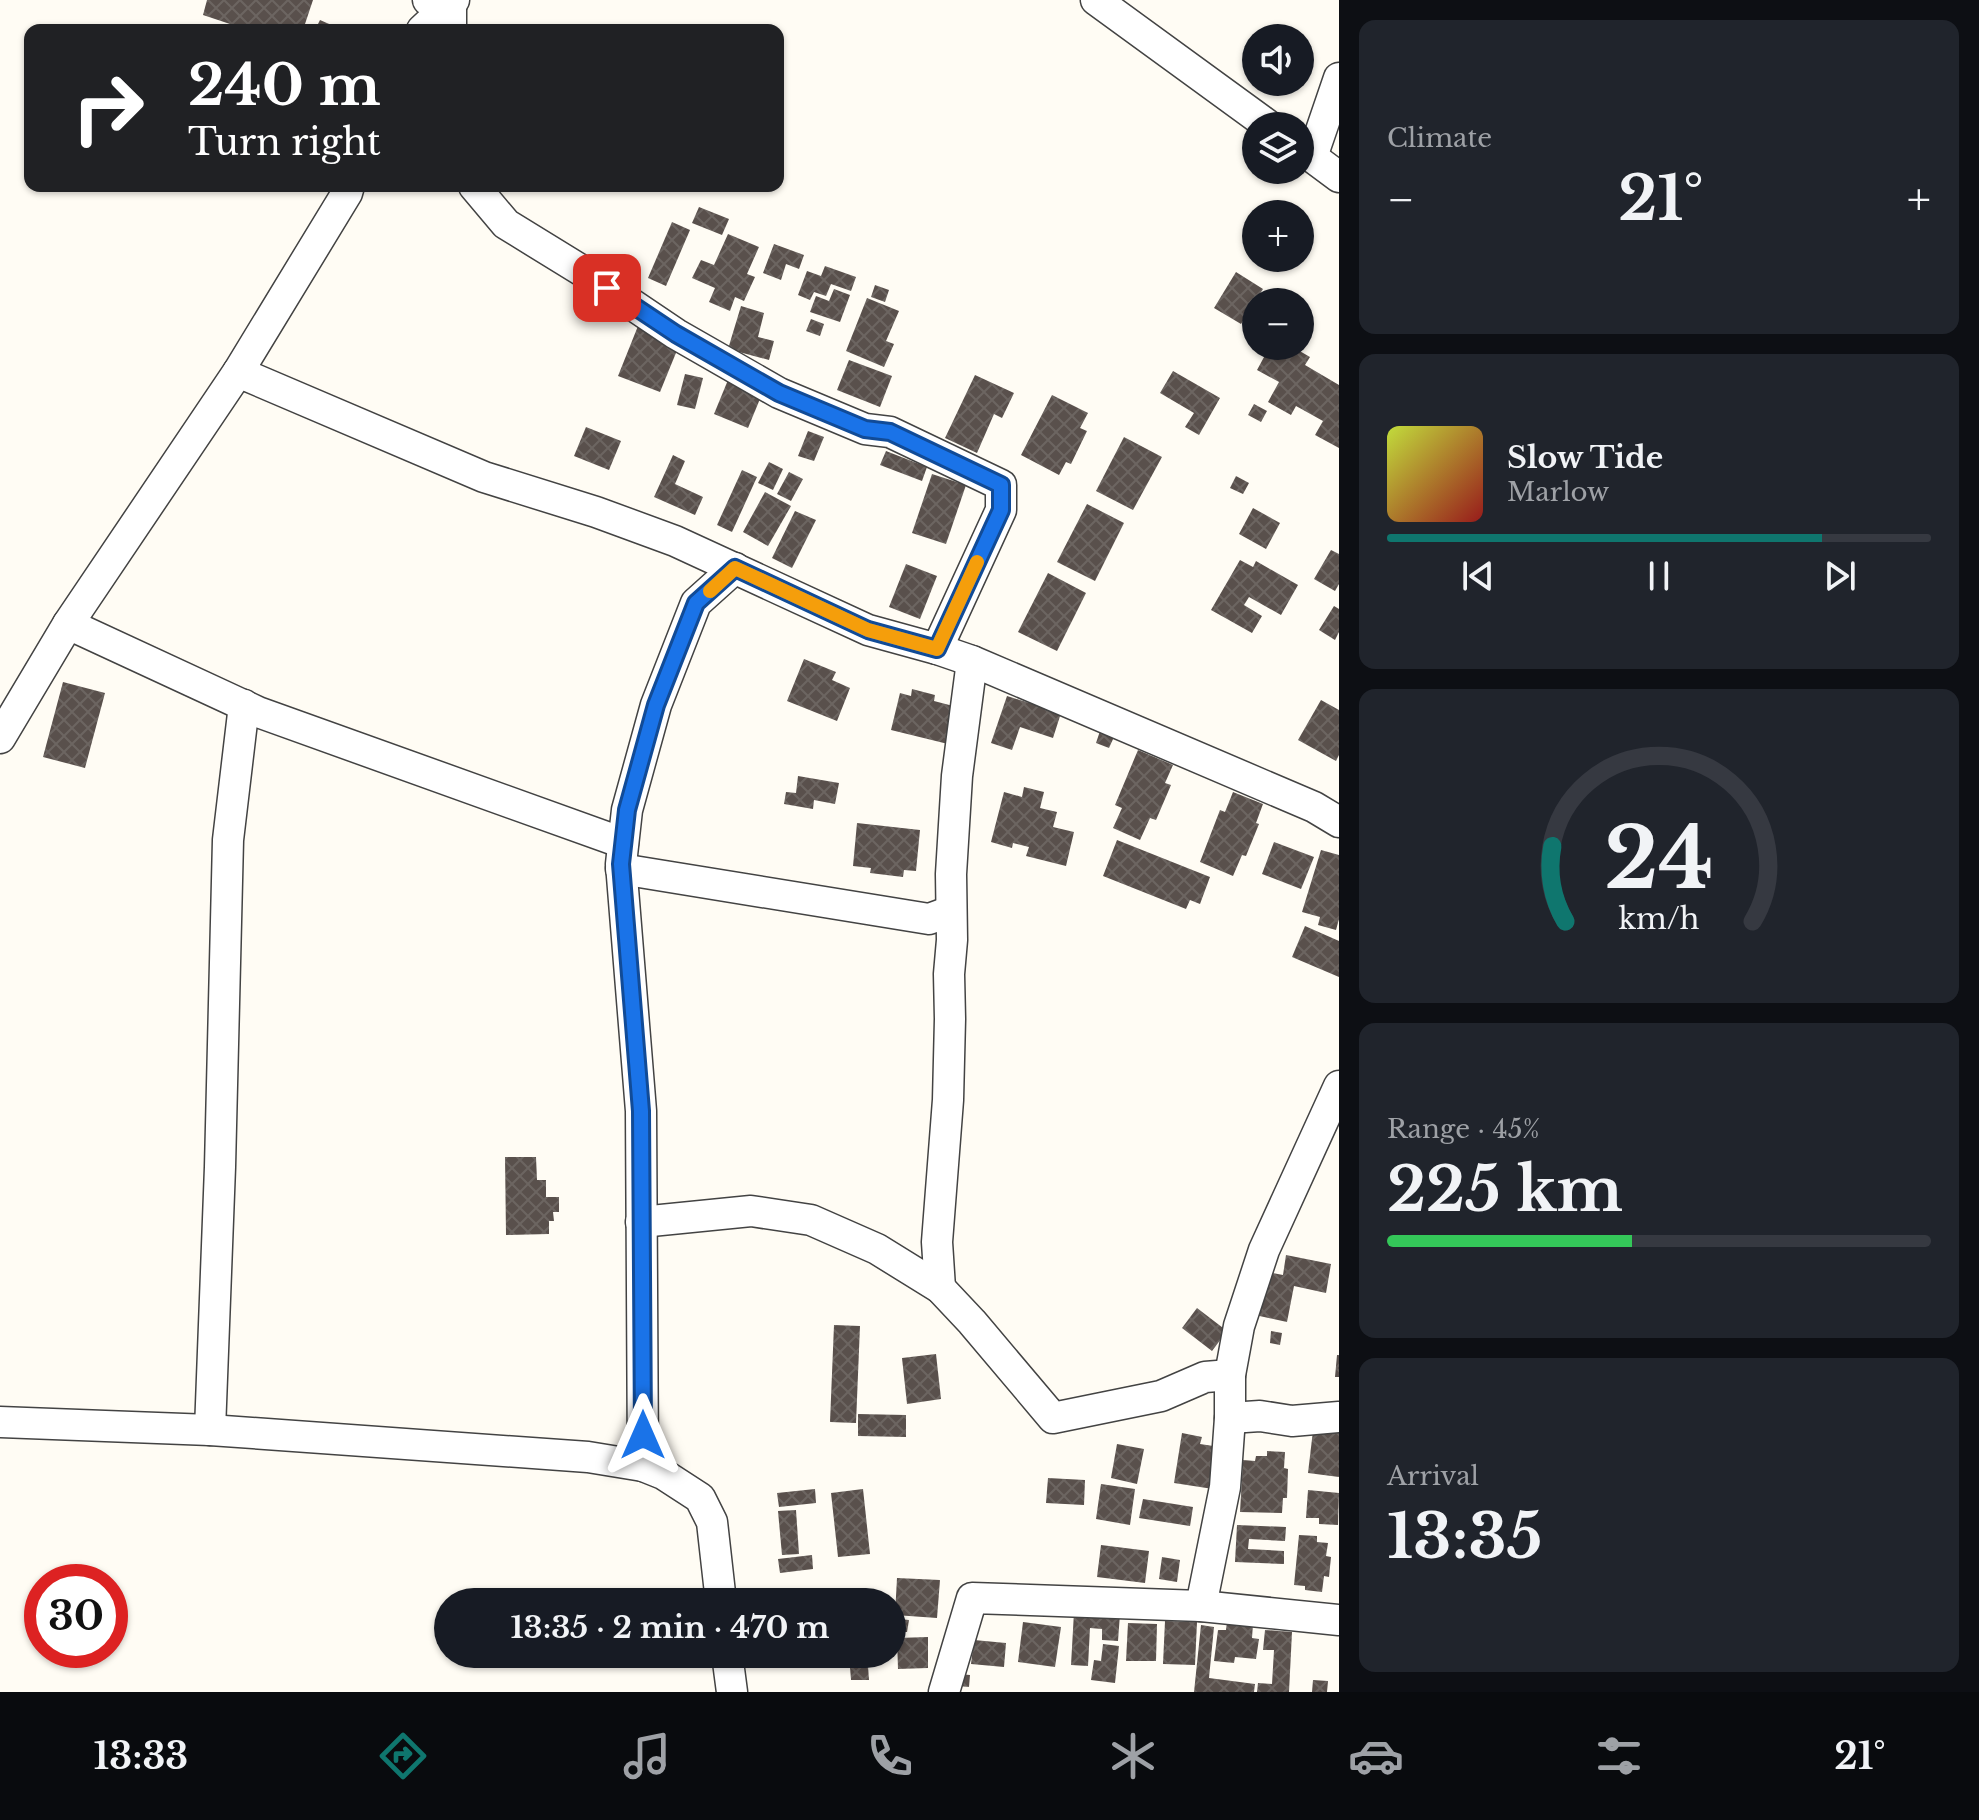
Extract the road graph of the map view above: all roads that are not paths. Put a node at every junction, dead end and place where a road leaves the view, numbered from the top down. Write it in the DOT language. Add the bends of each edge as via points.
graph roads {
  1 [pos="1096,0"];
  2 [pos="446,8"];
  3 [pos="429,24"];
  4 [pos="1339,78"];
  5 [pos="1250,112"];
  6 [pos="1314,135"];
  7 [pos="1314,159"];
  8 [pos="1339,177"];
  9 [pos="347,192"];
  10 [pos="479,192"];
  11 [pos="238,372"];
  12 [pos="735,568"];
  13 [pos="68,624"];
  14 [pos="937,649"];
  15 [pos="972,661"];
  16 [pos="244,705"];
  17 [pos="0,738"];
  18 [pos="1339,822"];
  19 [pos="622,856"];
  20 [pos="951,911"];
  21 [pos="1339,1086"];
  22 [pos="641,1222"];
  23 [pos="940,1288"];
  24 [pos="1230,1375"];
  25 [pos="1339,1417"];
  26 [pos="1230,1418"];
  27 [pos="0,1422"];
  28 [pos="210,1430"];
  29 [pos="643,1466"];
  30 [pos="719,1588"];
  31 [pos="1201,1606"];
  32 [pos="1339,1620"];
  33 [pos="729,1668"];
  34 [pos="732,1692"];
  35 [pos="944,1692"];
  1 -- 5 [label="street"];
  2 -- 3 [label="street"];
  4 -- 6 [label="street"];
  7 -- 8 [label="street"];
  9 -- 11 [label="street"];
  10 -- 14 [label="street" via="506,224 676,334 779,393 865,429 890,432 1001,485 1001,510"];
  11 -- 12 [label="street" via="484,477 596,512"];
  11 -- 13 [label="street"];
  12 -- 14 [label="street" via="868,630"];
  12 -- 19 [label="street" via="696,603 656,705 627,810"];
  13 -- 16 [label="street"];
  13 -- 17 [label="street"];
  14 -- 15 [label="street"];
  15 -- 18 [label="street"];
  15 -- 20 [label="street" via="957,776"];
  16 -- 19 [label="street"];
  16 -- 28 [label="street" via="228,840"];
  19 -- 20 [label="street" via="929,919"];
  19 -- 22 [label="street" via="641,1111"];
  20 -- 23 [label="street" via="948,1100 937,1242"];
  21 -- 24 [label="street" via="1264,1250 1239,1326"];
  22 -- 23 [label="street" via="751,1211 811,1220 877,1249"];
  22 -- 29 [label="street"];
  23 -- 24 [label="street" via="1053,1418 1161,1396 1205,1377"];
  24 -- 26 [label="street"];
  25 -- 26 [label="street"];
  26 -- 31 [label="street" via="1225,1487"];
  27 -- 28 [label="street"];
  28 -- 29 [label="street" via="588,1457"];
  29 -- 30 [label="street" via="700,1498 712,1522"];
  31 -- 32 [label="street"];
  31 -- 35 [label="street" via="972,1598"];
  33 -- 34 [label="street"];
}
